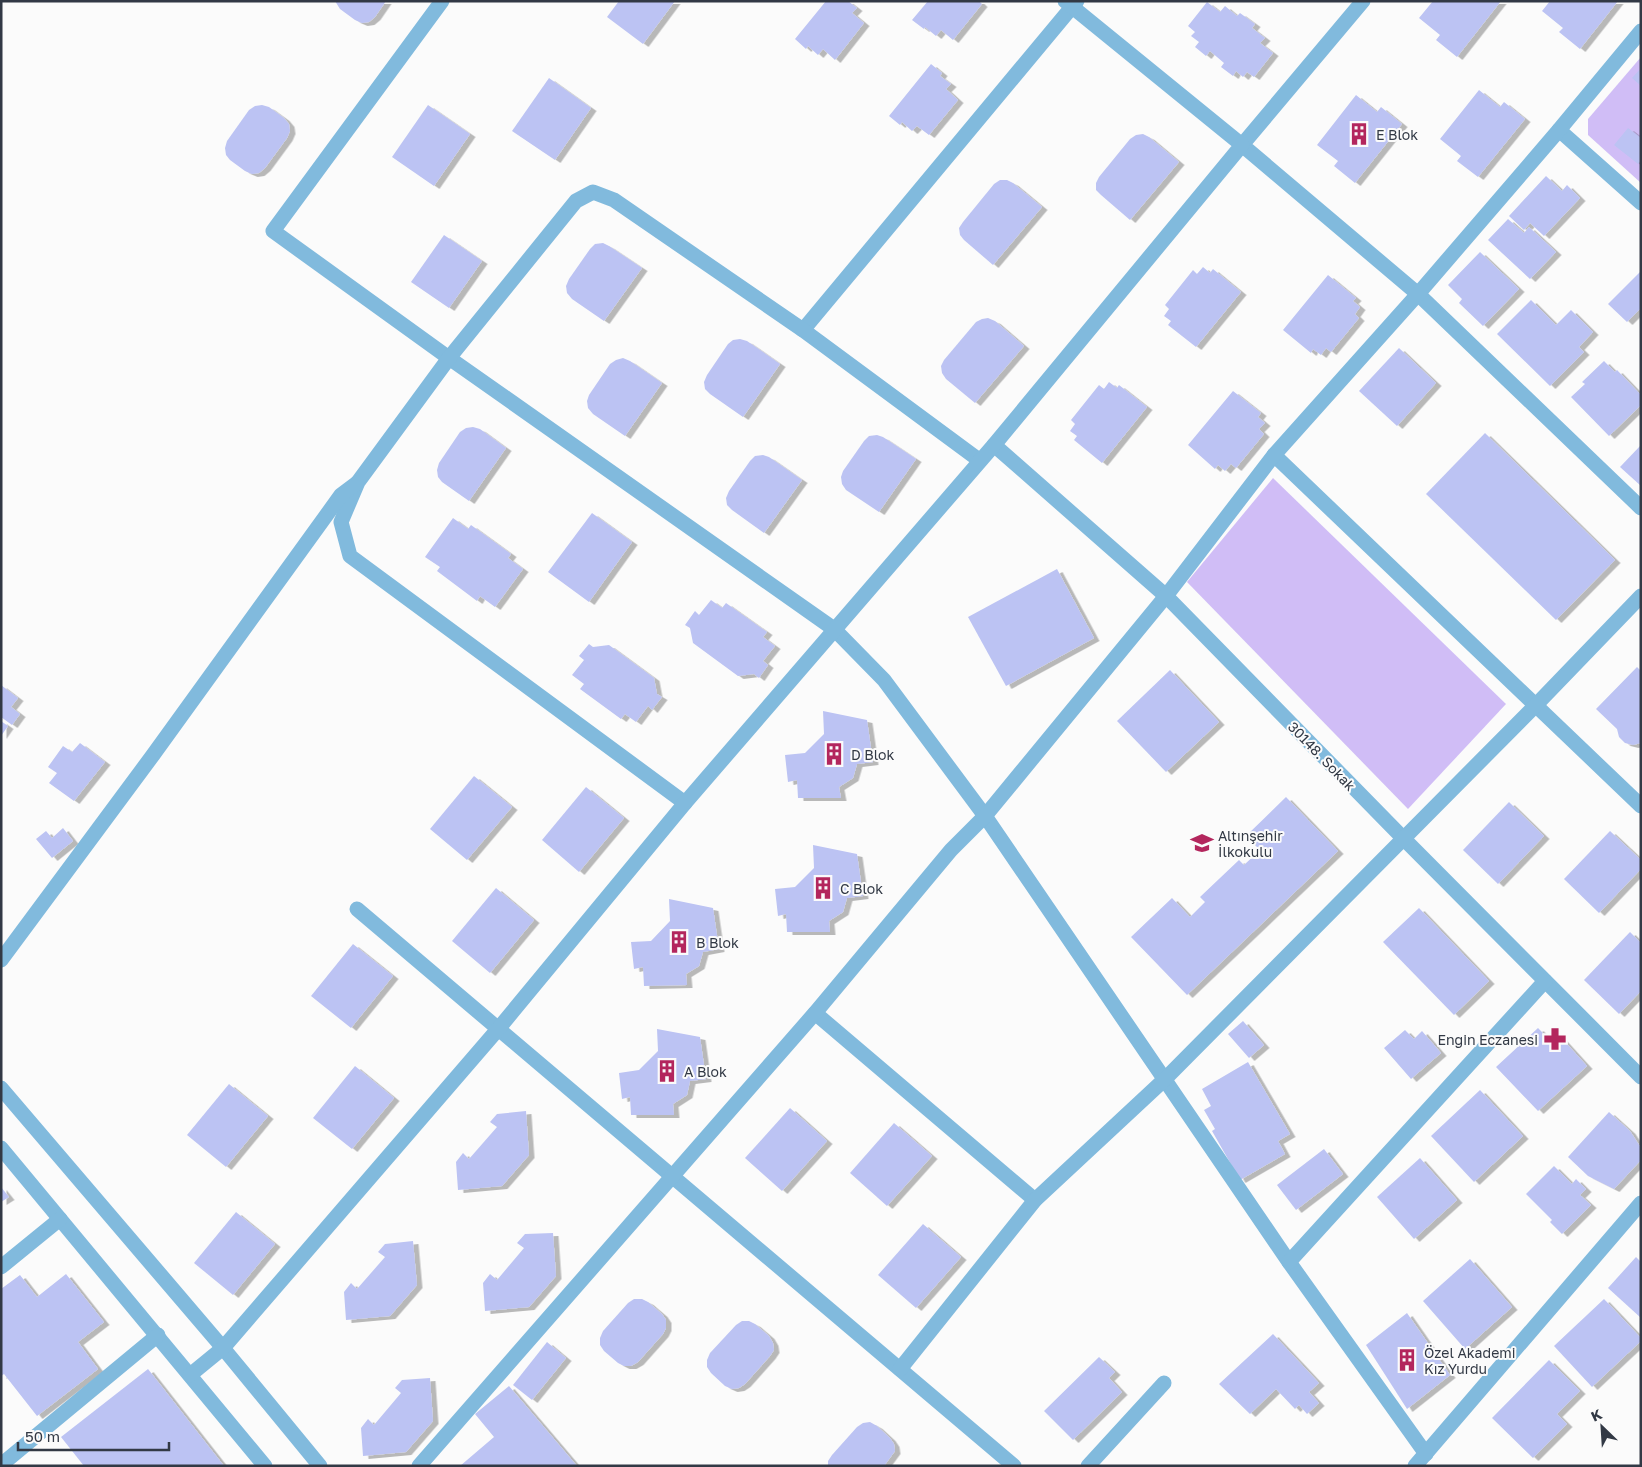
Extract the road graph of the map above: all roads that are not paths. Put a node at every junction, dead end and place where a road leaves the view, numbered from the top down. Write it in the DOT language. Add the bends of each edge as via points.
graph roads {
  1 [pos="442,1"];
  2 [pos="1362,1"];
  3 [pos="1071,3"];
  4 [pos="1641,31"];
  5 [pos="1559,130"];
  6 [pos="1242,144"];
  7 [pos="1641,203"];
  8 [pos="1418,294"];
  9 [pos="803,330"];
  10 [pos="449,358"];
  11 [pos="994,445"];
  12 [pos="1274,455"];
  13 [pos="979,460"];
  14 [pos="358,482"];
  15 [pos="1641,508"];
  16 [pos="1166,596"];
  17 [pos="1641,596"];
  18 [pos="834,629"];
  19 [pos="1535,706"];
  20 [pos="684,803"];
  21 [pos="1641,806"];
  22 [pos="985,816"];
  23 [pos="1404,839"];
  24 [pos="357,909"];
  25 [pos="1,960"];
  26 [pos="1545,981"];
  27 [pos="815,1013"];
  28 [pos="499,1028"];
  29 [pos="1641,1077"];
  30 [pos="1165,1080"];
  31 [pos="1,1088"];
  32 [pos="1,1148"];
  33 [pos="671,1176"];
  34 [pos="1036,1200"];
  35 [pos="1641,1203"];
  36 [pos="60,1219"];
  37 [pos="1290,1262"];
  38 [pos="1,1267"];
  39 [pos="158,1335"];
  40 [pos="223,1348"];
  41 [pos="900,1370"];
  42 [pos="190,1375"];
  43 [pos="1164,1383"];
  44 [pos="1426,1454"];
  45 [pos="257,1463"];
  46 [pos="1,1465"];
  47 [pos="320,1466"];
  48 [pos="420,1466"];
  49 [pos="1014,1466"];
  50 [pos="1088,1466"];
  51 [pos="1415,1466"];
  1 -- 10 [label="street" via="273,231"];
  2 -- 6 [label="street"];
  3 -- 6 [label="street"];
  3 -- 9 [label="street"];
  4 -- 5 [label="street"];
  5 -- 7 [label="street"];
  5 -- 8 [label="street"];
  6 -- 8 [label="street"];
  6 -- 11 [label="street"];
  8 -- 12 [label="street"];
  8 -- 15 [label="street"];
  9 -- 10 [label="street" via="614,200 593,192 576,201"];
  9 -- 13 [label="street"];
  10 -- 14 [label="street"];
  10 -- 18 [label="street"];
  11 -- 13 [label="street"];
  11 -- 16 [label="street, 30148. Sokak"];
  12 -- 16 [label="street"];
  12 -- 19 [label="street"];
  13 -- 18 [label="street"];
  14 -- 20 [label="street" via="341,522 350,556"];
  14 -- 25 [label="street" via="341,495"];
  16 -- 22 [label="street"];
  16 -- 23 [label="street, 30148. Sokak"];
  17 -- 19 [label="street"];
  18 -- 20 [label="street"];
  18 -- 22 [label="street" via="884,680"];
  19 -- 21 [label="street"];
  19 -- 23 [label="street"];
  20 -- 28 [label="street"];
  22 -- 27 [label="street" via="951,850"];
  22 -- 30 [label="street"];
  23 -- 26 [label="street, 30148. Sokak"];
  23 -- 30 [label="street"];
  24 -- 28 [label="street"];
  26 -- 29 [label="street, 30148. Sokak"];
  26 -- 37 [label="street"];
  27 -- 33 [label="street"];
  27 -- 34 [label="street"];
  28 -- 33 [label="street"];
  28 -- 40 [label="street"];
  30 -- 34 [label="street"];
  30 -- 37 [label="street"];
  31 -- 40 [label="street"];
  32 -- 36 [label="street"];
  33 -- 41 [label="street"];
  33 -- 48 [label="street"];
  34 -- 41 [label="street"];
  35 -- 44 [label="street"];
  36 -- 38 [label="street"];
  36 -- 39 [label="street"];
  37 -- 44 [label="street"];
  39 -- 42 [label="street"];
  39 -- 46 [label="street"];
  40 -- 42 [label="street"];
  40 -- 47 [label="street"];
  41 -- 49 [label="street"];
  42 -- 45 [label="street"];
  43 -- 50 [label="street"];
  44 -- 51 [label="street"];
}
